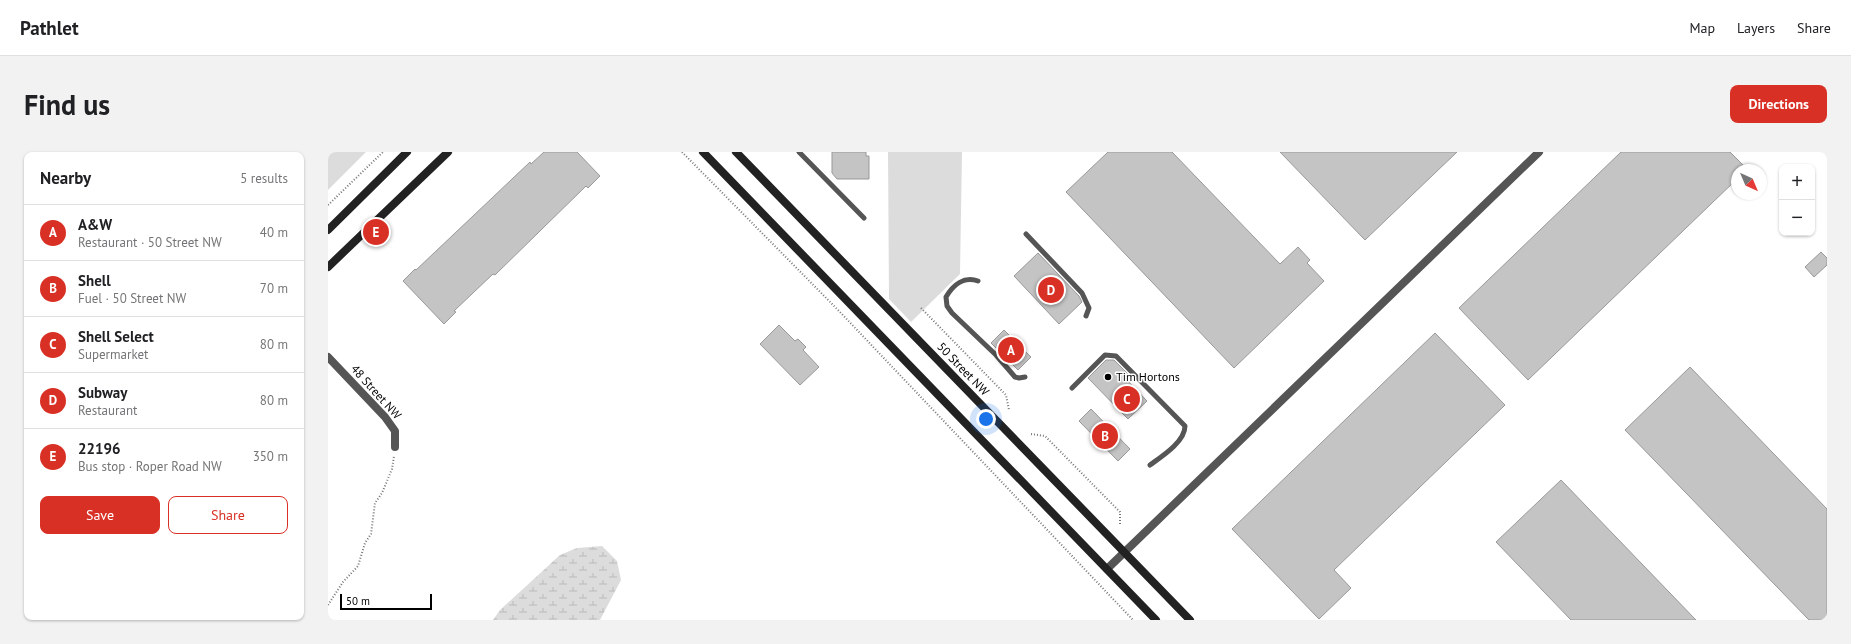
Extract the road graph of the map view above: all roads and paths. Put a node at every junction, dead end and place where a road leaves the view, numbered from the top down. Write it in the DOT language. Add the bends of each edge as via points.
graph roads {
  1 [pos="383,152"];
  2 [pos="407,152"];
  3 [pos="448,152"];
  4 [pos="682,152"];
  5 [pos="703,152"];
  6 [pos="736,152"];
  7 [pos="799,152"];
  8 [pos="1539,152"];
  9 [pos="328,205"];
  10 [pos="864,218"];
  11 [pos="328,230"];
  12 [pos="1026,234"];
  13 [pos="328,267"];
  14 [pos="978,280"];
  15 [pos="921,308"];
  16 [pos="1086,316"];
  17 [pos="328,357"];
  18 [pos="1025,377"];
  19 [pos="1072,388"];
  20 [pos="1009,410"];
  21 [pos="1031,434"];
  22 [pos="395,447"];
  23 [pos="1150,465"];
  24 [pos="1120,524"];
  25 [pos="1124,552"];
  26 [pos="1107,569"];
  27 [pos="328,605"];
  28 [pos="1133,620"];
  29 [pos="1156,620"];
  30 [pos="1190,620"];
  1 -- 9 [label="path"];
  2 -- 11 [label="main road"];
  3 -- 13 [label="main road"];
  4 -- 28 [label="path" via="844,316"];
  5 -- 26 [label="main road"];
  6 -- 25 [label="main road, 50 Street NW"];
  7 -- 10 [label="lane"];
  8 -- 25 [label="street"];
  12 -- 16 [label="lane" via="1082,293 1089,304"];
  14 -- 18 [label="lane" via="971,279 957,284 946,297 947,306 996,354 1010,372 1019,378"];
  15 -- 20 [label="path" via="1006,395"];
  17 -- 22 [label="street, 48 Street NW" via="386,417 395,431"];
  19 -- 23 [label="lane" via="1105,355 1116,356 1185,426 1183,435 1177,443"];
  21 -- 24 [label="path" via="1045,436 1120,512"];
  22 -- 27 [label="path" via="392,469 376,503 371,534 365,543 358,566 343,582"];
  25 -- 26 [label="street"];
  25 -- 30 [label="main road, 50 Street NW"];
  26 -- 29 [label="main road"];
}
